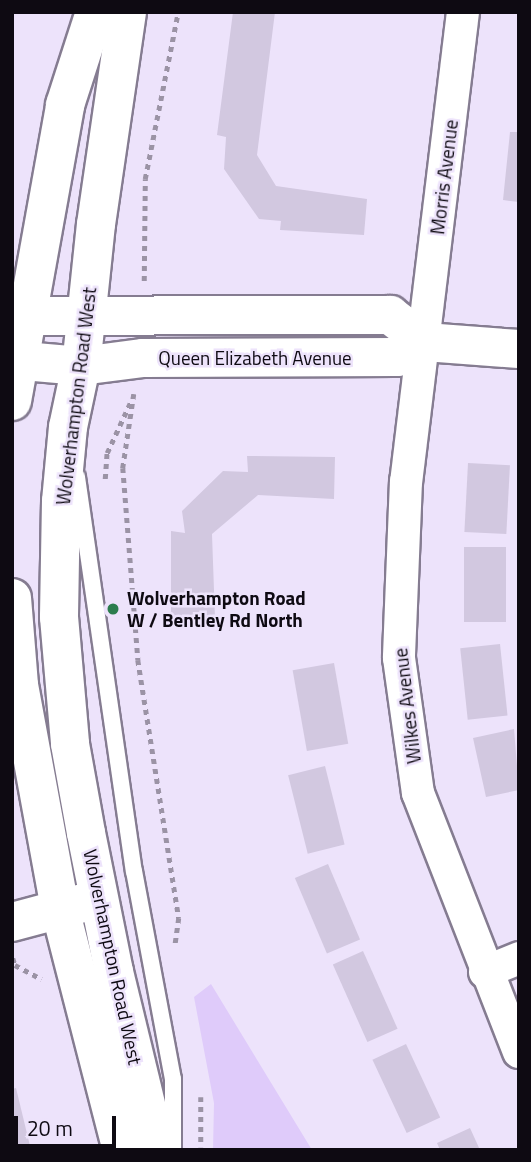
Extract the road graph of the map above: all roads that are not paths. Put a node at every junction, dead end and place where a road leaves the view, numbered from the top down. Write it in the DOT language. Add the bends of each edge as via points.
graph roads {
  1 [pos="96,12"];
  2 [pos="127,12"];
  3 [pos="463,12"];
  4 [pos="19,317"];
  5 [pos="86,319"];
  6 [pos="425,342"];
  7 [pos="519,349"];
  8 [pos="15,361"];
  9 [pos="81,366"];
  10 [pos="12,401"];
  11 [pos="68,427"];
  12 [pos="12,598"];
  13 [pos="99,899"];
  14 [pos="60,909"];
  15 [pos="12,922"];
  16 [pos="519,958"];
  17 [pos="485,972"];
  18 [pos="519,1052"];
  19 [pos="122,1150"];
  20 [pos="157,1150"];
  21 [pos="173,1150"];
  1 -- 4 [label="main road" via="65,105"];
  2 -- 5 [label="main road, Wolverhampton Road West"];
  3 -- 6 [label="street, Morris Avenue"];
  4 -- 5 [label="main road"];
  4 -- 8 [label="main road"];
  5 -- 6 [label="main road" via="390,315"];
  5 -- 9 [label="main road, Wolverhampton Road West"];
  6 -- 7 [label="main road, Queen Elizabeth Avenue"];
  6 -- 9 [label="main road, Queen Elizabeth Avenue" via="397,357 143,358"];
  6 -- 17 [label="street, Wilkes Avenue" via="406,481 399,658 418,793"];
  8 -- 9 [label="main road, Queen Elizabeth Avenue"];
  8 -- 10 [label="main road"];
  9 -- 11 [label="main road, Wolverhampton Road West"];
  11 -- 13 [label="main road, Wolverhampton Road West" via="59,617 70,744"];
  11 -- 21 [label="lane" via="134,871 173,1079"];
  12 -- 14 [label="main road, Wolverhampton Road West" via="19,685"];
  13 -- 14 [label="main road"];
  13 -- 20 [label="main road, Wolverhampton Road West"];
  14 -- 15 [label="main road"];
  14 -- 19 [label="main road, Wolverhampton Road West"];
  16 -- 17 [label="street"];
  17 -- 18 [label="street, Wilkes Avenue"];
}
